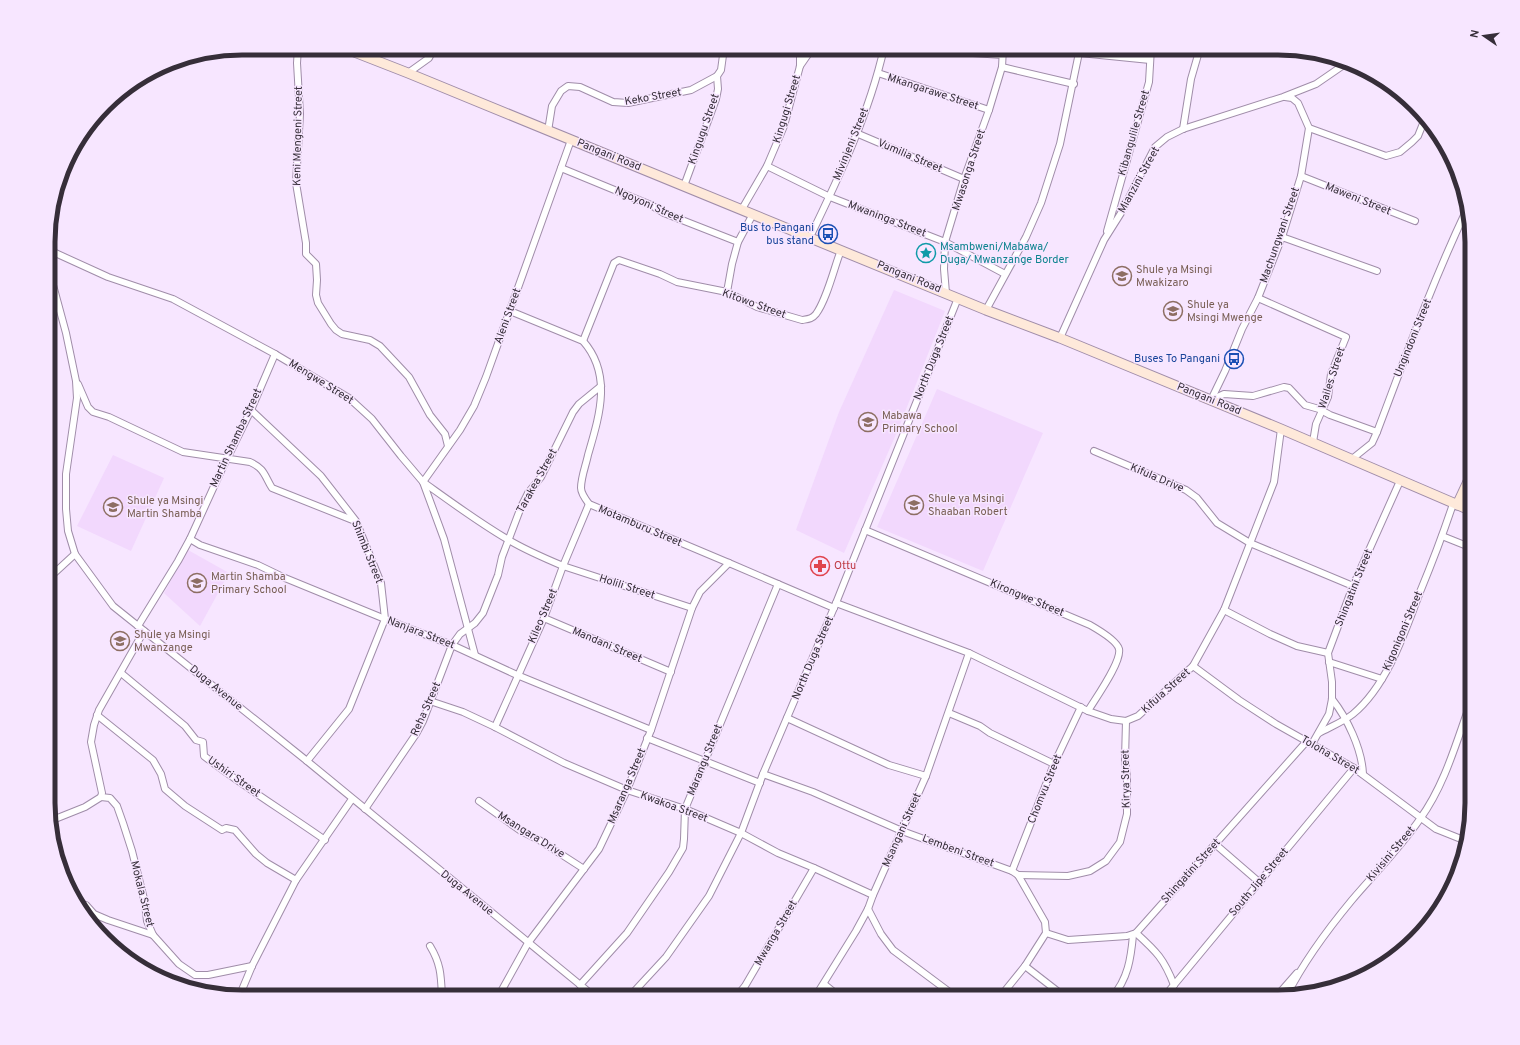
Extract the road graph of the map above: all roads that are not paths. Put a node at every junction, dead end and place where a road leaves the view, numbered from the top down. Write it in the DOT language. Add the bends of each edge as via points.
graph roads {
  1 [pos="298,55"];
  2 [pos="363,55"];
  3 [pos="430,55"];
  4 [pos="723,55"];
  5 [pos="800,55"];
  6 [pos="808,55"];
  7 [pos="882,55"];
  8 [pos="1002,55"];
  9 [pos="1079,55"];
  10 [pos="1111,55"];
  11 [pos="1150,55"];
  12 [pos="1198,55"];
  13 [pos="1150,60"];
  14 [pos="800,66"];
  15 [pos="1342,66"];
  16 [pos="1002,67"];
  17 [pos="408,72"];
  18 [pos="878,73"];
  19 [pos="717,76"];
  20 [pos="1074,84"];
  21 [pos="1283,97"];
  22 [pos="989,110"];
  23 [pos="1423,124"];
  24 [pos="1308,128"];
  25 [pos="1183,129"];
  26 [pos="548,131"];
  27 [pos="856,133"];
  28 [pos="571,140"];
  29 [pos="767,166"];
  30 [pos="561,168"];
  31 [pos="1301,176"];
  32 [pos="964,179"];
  33 [pos="684,186"];
  34 [pos="830,197"];
  35 [pos="742,209"];
  36 [pos="753,214"];
  37 [pos="1463,217"];
  38 [pos="1415,222"];
  39 [pos="810,237"];
  40 [pos="1282,237"];
  41 [pos="1104,240"];
  42 [pos="738,242"];
  43 [pos="945,242"];
  44 [pos="840,250"];
  45 [pos="55,252"];
  46 [pos="1377,271"];
  47 [pos="1005,274"];
  48 [pos="55,292"];
  49 [pos="727,292"];
  50 [pos="946,293"];
  51 [pos="958,298"];
  52 [pos="1258,298"];
  53 [pos="986,310"];
  54 [pos="510,311"];
  55 [pos="1060,338"];
  56 [pos="583,341"];
  57 [pos="275,354"];
  58 [pos="76,381"];
  59 [pos="601,386"];
  60 [pos="1211,400"];
  61 [pos="251,410"];
  62 [pos="1322,411"];
  63 [pos="1281,429"];
  64 [pos="1377,432"];
  65 [pos="1313,442"];
  66 [pos="448,446"];
  67 [pos="1094,451"];
  68 [pos="227,458"];
  69 [pos="1352,459"];
  70 [pos="1400,481"];
  71 [pos="423,482"];
  72 [pos="1465,486"];
  73 [pos="588,504"];
  74 [pos="1455,504"];
  75 [pos="1465,508"];
  76 [pos="356,521"];
  77 [pos="865,530"];
  78 [pos="1442,536"];
  79 [pos="190,539"];
  80 [pos="508,540"];
  81 [pos="1250,543"];
  82 [pos="1465,545"];
  83 [pos="75,554"];
  84 [pos="729,562"];
  85 [pos="563,566"];
  86 [pos="55,572"];
  87 [pos="778,584"];
  88 [pos="1353,586"];
  89 [pos="835,606"];
  90 [pos="692,608"];
  91 [pos="1224,610"];
  92 [pos="544,618"];
  93 [pos="385,619"];
  94 [pos="138,626"];
  95 [pos="468,628"];
  96 [pos="144,631"];
  97 [pos="452,645"];
  98 [pos="969,653"];
  99 [pos="1328,653"];
  100 [pos="475,655"];
  101 [pos="1329,662"];
  102 [pos="1193,666"];
  103 [pos="671,672"];
  104 [pos="121,673"];
  105 [pos="517,675"];
  106 [pos="1382,679"];
  107 [pos="1332,699"];
  108 [pos="430,701"];
  109 [pos="1081,707"];
  110 [pos="1088,711"];
  111 [pos="949,713"];
  112 [pos="97,715"];
  113 [pos="787,718"];
  114 [pos="1465,718"];
  115 [pos="1345,720"];
  116 [pos="1126,721"];
  117 [pos="495,726"];
  118 [pos="651,730"];
  119 [pos="1318,733"];
  120 [pos="647,738"];
  121 [pos="1309,743"];
  122 [pos="705,760"];
  123 [pos="307,761"];
  124 [pos="1054,764"];
  125 [pos="1354,768"];
  126 [pos="763,774"];
  127 [pos="1363,774"];
  128 [pos="926,776"];
  129 [pos="760,783"];
  130 [pos="627,790"];
  131 [pos="101,797"];
  132 [pos="352,799"];
  133 [pos="479,800"];
  134 [pos="365,809"];
  135 [pos="685,809"];
  136 [pos="1421,818"];
  137 [pos="56,819"];
  138 [pos="902,831"];
  139 [pos="741,833"];
  140 [pos="1461,839"];
  141 [pos="325,840"];
  142 [pos="1215,844"];
  143 [pos="814,868"];
  144 [pos="584,869"];
  145 [pos="1012,871"];
  146 [pos="1018,875"];
  147 [pos="296,880"];
  148 [pos="1259,882"];
  149 [pos="873,895"];
  150 [pos="86,905"];
  151 [pos="868,910"];
  152 [pos="1046,933"];
  153 [pos="1134,934"];
  154 [pos="153,935"];
  155 [pos="528,943"];
  156 [pos="430,946"];
  157 [pos="1310,956"];
  158 [pos="252,966"];
  159 [pos="1025,966"];
  160 [pos="824,984"];
  161 [pos="580,985"];
  162 [pos="1174,986"];
  163 [pos="242,990"];
  164 [pos="442,990"];
  165 [pos="502,990"];
  166 [pos="586,990"];
  167 [pos="635,990"];
  168 [pos="742,990"];
  169 [pos="820,990"];
  170 [pos="831,990"];
  171 [pos="947,990"];
  172 [pos="1006,990"];
  173 [pos="1056,990"];
  174 [pos="1117,990"];
  175 [pos="1170,990"];
  176 [pos="1282,990"];
  177 [pos="1290,990"];
  1 -- 66 [label="street, Keni Mengeni Street" via="300,114 296,183 306,254 316,264 318,303 336,330 348,336 370,340 396,362 409,377 430,415 446,434"];
  2 -- 17 [label="main road, Pangani Road"];
  3 -- 17 [label="street"];
  4 -- 19 [label="street, Kingugu Street" via="721,70"];
  5 -- 14 [label="street, Kingugi Street"];
  6 -- 14 [label="street"];
  7 -- 18 [label="street, Mivinjeni Street"];
  8 -- 16 [label="street, Mwasonga Street"];
  9 -- 20 [label="street"];
  10 -- 13 [label="street"];
  11 -- 13 [label="street, Kibangulile Street"];
  12 -- 25 [label="street"];
  13 -- 41 [label="street, Kibangulile Street" via="1149,82"];
  14 -- 29 [label="street, Kingugi Street" via="784,126"];
  15 -- 21 [label="street, Mianzini Street" via="1316,84"];
  16 -- 20 [label="street"];
  16 -- 22 [label="street, Mwasonga Street"];
  17 -- 26 [label="main road, Pangani Road"];
  18 -- 22 [label="street, Mkangarawe Street"];
  18 -- 27 [label="street, Mivinjeni Street"];
  19 -- 26 [label="street, Keko Street" via="691,90 628,103 613,102 580,87 568,86 561,91 552,106"];
  19 -- 33 [label="street, Kingugu Street" via="716,99"];
  20 -- 47 [label="street" via="1060,144 1041,203"];
  21 -- 24 [label="street" via="1292,98 1298,103"];
  21 -- 25 [label="street, Mianzini Street"];
  22 -- 32 [label="street, Mwasonga Street"];
  23 -- 24 [label="street" via="1418,136 1400,152 1391,156"];
  24 -- 31 [label="street, Machungwani Street"];
  25 -- 41 [label="street, Mianzini Street" via="1155,147"];
  26 -- 28 [label="main road, Pangani Road"];
  27 -- 32 [label="street, Vumilia Street"];
  27 -- 34 [label="street, Mivinjeni Street"];
  28 -- 30 [label="street, Aleni Street"];
  28 -- 33 [label="main road, Pangani Road"];
  29 -- 34 [label="street, Mwaninga Street"];
  29 -- 35 [label="street, Kingugi Street"];
  30 -- 42 [label="street, Ngoyoni Street"];
  30 -- 54 [label="street, Aleni Street"];
  31 -- 38 [label="street, Maweni Street"];
  31 -- 40 [label="street, Machungwani Street"];
  32 -- 43 [label="street, Mwasonga Street"];
  33 -- 35 [label="main road, Pangani Road"];
  34 -- 39 [label="street, Mivinjeni Street"];
  34 -- 43 [label="street, Mwaninga Street"];
  35 -- 36 [label="main road, Pangani Road"];
  36 -- 39 [label="main road, Pangani Road"];
  36 -- 42 [label="street"];
  37 -- 64 [label="street, Ungindoni Street"];
  39 -- 44 [label="main road, Pangani Road"];
  40 -- 46 [label="street"];
  40 -- 52 [label="street, Machungwani Street"];
  41 -- 55 [label="street, Mianzini Street"];
  42 -- 49 [label="street"];
  43 -- 47 [label="street, Mwaninga Street"];
  43 -- 50 [label="street, Mwasonga Street"];
  44 -- 49 [label="street, Kitowo Street" via="824,300 816,315 810,319 794,318 757,307"];
  44 -- 50 [label="main road, Pangani Road"];
  45 -- 57 [label="street, Mengwe Street" via="108,277 173,299"];
  47 -- 53 [label="street"];
  48 -- 58 [label="street, Duga Avenue"];
  49 -- 56 [label="street, Kitowo Street" via="677,282 619,260 614,262"];
  50 -- 51 [label="main road, Pangani Road"];
  51 -- 53 [label="main road, Pangani Road"];
  51 -- 77 [label="street, North Duga Street"];
  52 -- 60 [label="street, Machungwani Street"];
  52 -- 62 [label="street, Wailes Street" via="1346,337 1331,374 1328,397"];
  53 -- 55 [label="main road, Pangani Road"];
  54 -- 56 [label="street"];
  54 -- 66 [label="street, Aleni Street" via="477,398"];
  55 -- 60 [label="main road, Pangani Road"];
  56 -- 59 [label="street, Motamburu Street" via="597,366"];
  57 -- 61 [label="street, Martin Shamba Street"];
  57 -- 71 [label="street, Mengwe Street" via="349,398 372,419"];
  58 -- 68 [label="street" via="93,412 183,452"];
  58 -- 83 [label="street, Duga Avenue" via="77,398 66,474 68,530"];
  59 -- 73 [label="street, Motamburu Street" via="600,415 581,489"];
  59 -- 80 [label="street, Tarakea Street" via="573,412 541,477 528,493"];
  60 -- 62 [label="street" via="1224,394 1253,396 1284,387 1289,388 1305,405"];
  60 -- 63 [label="main road, Pangani Road"];
  61 -- 68 [label="street, Martin Shamba Street"];
  61 -- 76 [label="street, Shimbi Street" via="321,476"];
  62 -- 64 [label="street"];
  62 -- 65 [label="street, Wailes Street" via="1316,424"];
  63 -- 65 [label="main road, Pangani Road"];
  63 -- 81 [label="street, Kifula Street" via="1274,482"];
  64 -- 69 [label="street, Ungindoni Street" via="1372,443"];
  65 -- 69 [label="main road, Pangani Road"];
  66 -- 71 [label="street, Aleni Street"];
  67 -- 81 [label="street, Kifula Drive" via="1186,490 1197,498 1217,523"];
  68 -- 76 [label="street" via="259,466 272,488"];
  68 -- 79 [label="street, Martin Shamba Street"];
  69 -- 70 [label="main road, Pangani Road"];
  70 -- 74 [label="main road, Pangani Road"];
  70 -- 88 [label="street, Shingatini Street"];
  71 -- 80 [label="street, Holili Street"];
  71 -- 95 [label="street, Mengwe Street" via="444,539"];
  72 -- 74 [label="main road"];
  73 -- 84 [label="street, Motamburu Street"];
  73 -- 85 [label="street, Kileo Street"];
  74 -- 75 [label="main road, Pangani Road"];
  74 -- 78 [label="street, Kigonigoni Street"];
  76 -- 93 [label="street, Shimbi Street" via="380,583"];
  77 -- 89 [label="street, North Duga Street"];
  77 -- 110 [label="street, Kirongwe Street" via="1090,625 1116,644 1119,649 1112,673"];
  78 -- 82 [label="street"];
  78 -- 106 [label="street, Kigonigoni Street" via="1409,621"];
  79 -- 93 [label="street, Nanjara Street"];
  79 -- 94 [label="street, Martin Shamba Street"];
  80 -- 85 [label="street, Holili Street"];
  80 -- 95 [label="street, Tarakea Street" via="483,613"];
  81 -- 88 [label="street, Kifula Drive"];
  81 -- 91 [label="street, Kifula Street"];
  83 -- 86 [label="street"];
  83 -- 94 [label="street, Duga Avenue" via="113,606"];
  84 -- 87 [label="street, Motamburu Street"];
  84 -- 90 [label="street, Msaranga Street" via="700,592"];
  85 -- 90 [label="street, Holili Street"];
  85 -- 92 [label="street, Kileo Street"];
  87 -- 89 [label="street, Motamburu Street"];
  87 -- 122 [label="street, Marangu Street"];
  88 -- 99 [label="street, Shingatini Street"];
  89 -- 98 [label="street"];
  89 -- 113 [label="street, North Duga Street"];
  90 -- 103 [label="street, Msaranga Street"];
  91 -- 99 [label="street" via="1297,646"];
  91 -- 102 [label="street, Kifula Street"];
  92 -- 103 [label="street, Mandani Street"];
  92 -- 105 [label="street, Kileo Street"];
  93 -- 97 [label="street, Nanjara Street"];
  93 -- 123 [label="street" via="348,709"];
  94 -- 96 [label="street, Duga Avenue"];
  95 -- 97 [label="street, Reha Street"];
  95 -- 100 [label="street, Mengwe Street"];
  96 -- 104 [label="street"];
  96 -- 123 [label="street, Duga Avenue"];
  97 -- 100 [label="street, Nanjara Street"];
  97 -- 108 [label="street, Reha Street"];
  98 -- 109 [label="street"];
  98 -- 111 [label="street, Msangani Street"];
  99 -- 101 [label="street, Shingatini Street"];
  100 -- 105 [label="street, Nanjara Street"];
  101 -- 106 [label="street"];
  101 -- 107 [label="street, Shingatini Street"];
  102 -- 116 [label="street, Kifula Street" via="1138,716"];
  102 -- 121 [label="street, Toloha Street" via="1239,700"];
  103 -- 118 [label="street, Msaranga Street"];
  104 -- 112 [label="street"];
  104 -- 141 [label="street, Ushiri Street" via="185,726 196,740 203,742 204,756"];
  105 -- 117 [label="street, Kileo Street"];
  105 -- 118 [label="street, Nanjara Street"];
  106 -- 115 [label="street, Kigonigoni Street" via="1364,703"];
  107 -- 115 [label="street"];
  107 -- 119 [label="street, Shingatini Street" via="1329,714"];
  108 -- 117 [label="street, Kwakoa Street"];
  108 -- 134 [label="street, Reha Street" via="416,734"];
  109 -- 110 [label="street"];
  109 -- 124 [label="street, Chomvu Street"];
  110 -- 116 [label="street"];
  111 -- 124 [label="street"];
  111 -- 128 [label="street, Msangani Street"];
  112 -- 131 [label="street" via="91,742"];
  112 -- 147 [label="street" via="153,760 166,789 185,806 222,830 235,830 262,858"];
  113 -- 126 [label="street, North Duga Street"];
  113 -- 128 [label="street" via="889,765"];
  114 -- 136 [label="street, Kivisini Street" via="1444,776"];
  115 -- 119 [label="street, Kigonigoni Street"];
  115 -- 127 [label="street" via="1362,761"];
  116 -- 146 [label="street, Kirya Street" via="1127,814 1120,842 1106,861 1090,871 1068,876"];
  117 -- 130 [label="street, Kwakoa Street" via="564,763"];
  118 -- 120 [label="street, Msaranga Street"];
  119 -- 121 [label="street, Shingatini Street"];
  120 -- 122 [label="street"];
  120 -- 130 [label="street, Msaranga Street"];
  121 -- 125 [label="street, Toloha Street"];
  121 -- 142 [label="street, Shingatini Street"];
  122 -- 129 [label="street"];
  122 -- 135 [label="street, Marangu Street"];
  123 -- 132 [label="street, Duga Avenue"];
  124 -- 145 [label="street, Chomvu Street"];
  125 -- 127 [label="street, Toloha Street"];
  125 -- 148 [label="street, South Jipe Street"];
  126 -- 129 [label="street, North Duga Street"];
  126 -- 138 [label="street, Lembeni Street" via="813,792"];
  127 -- 136 [label="street, Toloha Street"];
  128 -- 138 [label="street, Msangani Street"];
  129 -- 139 [label="street, North Duga Street"];
  130 -- 135 [label="street, Kwakoa Street"];
  130 -- 144 [label="street, Msaranga Street" via="599,849"];
  131 -- 137 [label="street" via="86,807"];
  131 -- 154 [label="street, Mokala Street" via="110,798 117,806 132,851 147,921"];
  132 -- 134 [label="street, Duga Avenue"];
  132 -- 141 [label="street"];
  133 -- 144 [label="street, Msangara Drive" via="521,831"];
  134 -- 155 [label="street, Duga Avenue"];
  135 -- 139 [label="street, Kwakoa Street"];
  135 -- 161 [label="street, Marangu Street" via="682,848 669,872 627,933"];
  136 -- 140 [label="street, Toloha Street" via="1436,829"];
  136 -- 157 [label="street, Kivisini Street" via="1352,900"];
  138 -- 145 [label="street, Lembeni Street"];
  138 -- 149 [label="street, Msangani Street"];
  139 -- 143 [label="street, Kwakoa Street" via="778,853"];
  139 -- 167 [label="street, North Duga Street" via="709,896 666,957"];
  141 -- 147 [label="street"];
  142 -- 148 [label="street"];
  142 -- 153 [label="street, Shingatini Street"];
  143 -- 149 [label="street, Kwakoa Street"];
  143 -- 168 [label="street, Mwanga Street"];
  144 -- 155 [label="street, Msaranga Street"];
  145 -- 146 [label="street, Lembeni Street"];
  146 -- 152 [label="street, Lembeni Street" via="1044,922"];
  147 -- 158 [label="street"];
  148 -- 162 [label="street, South Jipe Street"];
  149 -- 151 [label="street, Msangani Street"];
  150 -- 154 [label="street" via="94,914"];
  151 -- 160 [label="street, Msangani Street"];
  151 -- 171 [label="street" via="893,950"];
  152 -- 153 [label="street" via="1068,940"];
  152 -- 159 [label="street"];
  153 -- 162 [label="street" via="1158,952"];
  153 -- 174 [label="street" via="1125,978"];
  154 -- 158 [label="street, Mokala Street" via="179,964 195,975 208,975"];
  155 -- 161 [label="street, Duga Avenue"];
  155 -- 165 [label="street, Msaranga Street"];
  156 -- 164 [label="street" via="441,972"];
  157 -- 176 [label="street"];
  157 -- 177 [label="street, Kivisini Street"];
  158 -- 163 [label="street"];
  159 -- 172 [label="street"];
  159 -- 173 [label="street"];
  160 -- 169 [label="street, Msangani Street"];
  160 -- 170 [label="street"];
  161 -- 166 [label="street, Duga Avenue"];
  162 -- 175 [label="street, South Jipe Street"];
}
